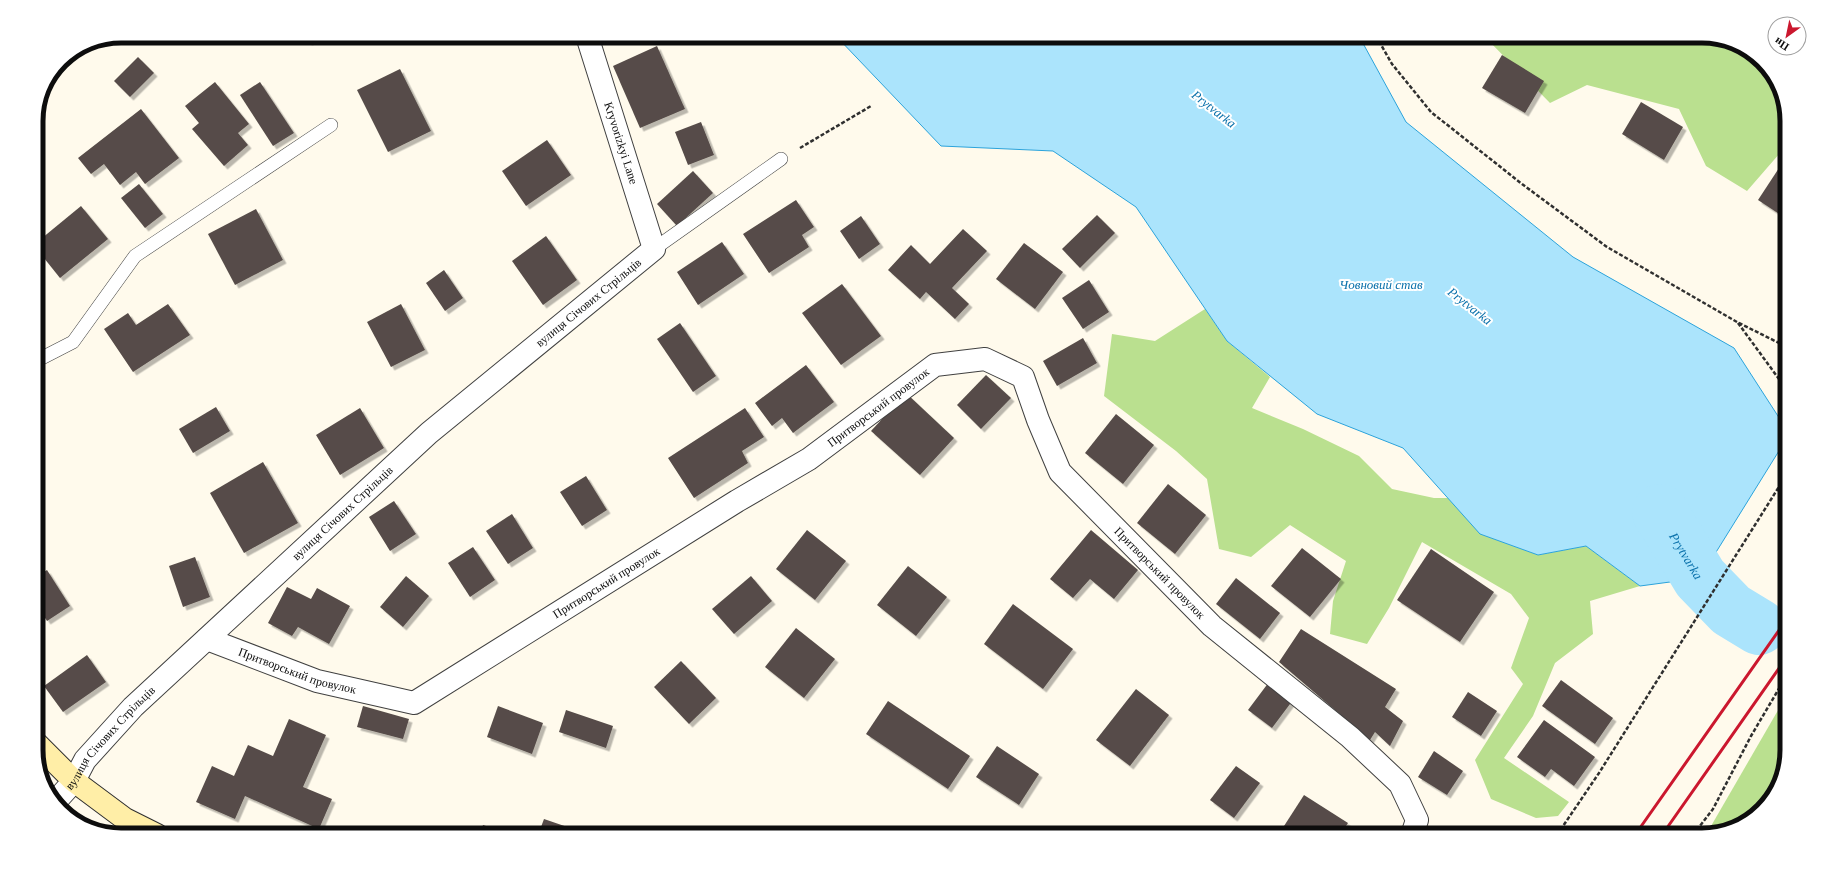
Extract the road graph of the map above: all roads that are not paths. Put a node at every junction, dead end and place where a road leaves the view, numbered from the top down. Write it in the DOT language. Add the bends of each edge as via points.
graph roads {
  1 [pos="589,43"];
  2 [pos="331,125"];
  3 [pos="780,159"];
  4 [pos="654,249"];
  5 [pos="43,357"];
  6 [pos="207,639"];
  7 [pos="43,750"];
  8 [pos="74,782"];
  9 [pos="59,797"];
  10 [pos="143,828"];
  11 [pos="1414,828"];
  1 -- 4 [label="street, Kryvorizkyi Lane"];
  2 -- 5 [label="lane" via="135,256 73,342"];
  3 -- 4 [label="lane"];
  4 -- 6 [label="street, вулиця Січових Стрільців" via="429,433"];
  6 -- 8 [label="street, вулиця Січових Стрільців" via="133,707 85,760"];
  6 -- 11 [label="street, Притворський провулок" via="317,681 414,703 736,501 809,459 935,365 985,359 1024,377 1038,420 1060,472 1212,626 1350,737 1400,784"];
  7 -- 8 [label="street"];
  8 -- 9 [label="street, вулиця Січових Стрільців"];
  8 -- 10 [label="street" via="125,819"];
}
